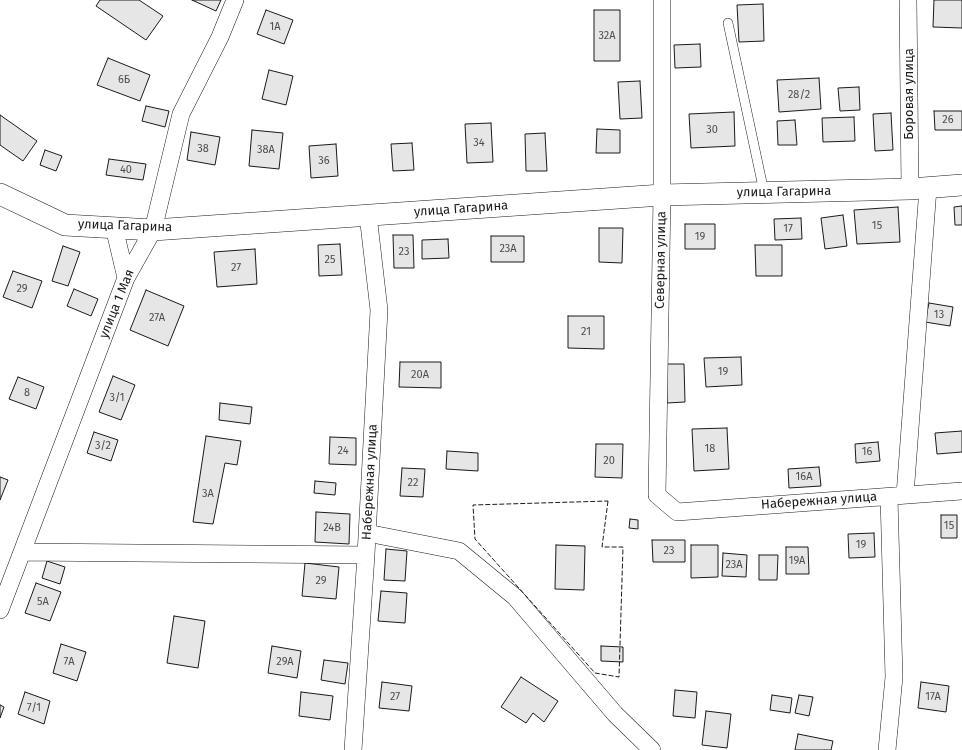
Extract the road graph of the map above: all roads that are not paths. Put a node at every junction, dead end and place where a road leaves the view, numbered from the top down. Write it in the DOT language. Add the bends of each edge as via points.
graph roads {
  1 [pos="235,0"];
  2 [pos="662,0"];
  3 [pos="908,0"];
  4 [pos="728,23"];
  5 [pos="962,185"];
  6 [pos="919,188"];
  7 [pos="764,192"];
  8 [pos="0,194"];
  9 [pos="662,195"];
  10 [pos="368,215"];
  11 [pos="114,227"];
  12 [pos="153,230"];
  13 [pos="126,278"];
  14 [pos="962,491"];
  15 [pos="905,495"];
  16 [pos="888,496"];
  17 [pos="676,512"];
  18 [pos="367,533"];
  19 [pos="22,552"];
  20 [pos="366,555"];
  21 [pos="0,610"];
  22 [pos="353,750"];
  23 [pos="652,750"];
  24 [pos="887,750"];
  1 -- 12 [label="street, улица 1 Мая" via="220,37 181,114"];
  2 -- 9 [label="street, Северная улица"];
  3 -- 6 [label="street, Боровая улица"];
  4 -- 7 [label="lane"];
  5 -- 6 [label="street, улица Гагарина"];
  6 -- 7 [label="street, улица Гагарина"];
  6 -- 15 [label="street"];
  7 -- 9 [label="street, улица Гагарина"];
  8 -- 11 [label="street, улица Гагарина" via="65,224"];
  9 -- 10 [label="street, улица Гагарина"];
  9 -- 17 [label="street, Северная улица" via="657,495"];
  10 -- 12 [label="street, улица Гагарина"];
  10 -- 18 [label="street, Набережная улица" via="379,310"];
  11 -- 12 [label="street, улица Гагарина"];
  11 -- 13 [label="street"];
  12 -- 13 [label="street, улица 1 Мая"];
  13 -- 19 [label="street, улица 1 Мая"];
  14 -- 15 [label="street, Набережная улица"];
  15 -- 16 [label="street, Набережная улица"];
  16 -- 17 [label="street, Набережная улица"];
  16 -- 24 [label="street" via="894,676"];
  18 -- 20 [label="street, Набережная улица"];
  18 -- 23 [label="street" via="459,551 515,598 615,714"];
  19 -- 20 [label="street"];
  19 -- 21 [label="street, улица 1 Мая"];
  20 -- 22 [label="street, Набережная улица"];
}
